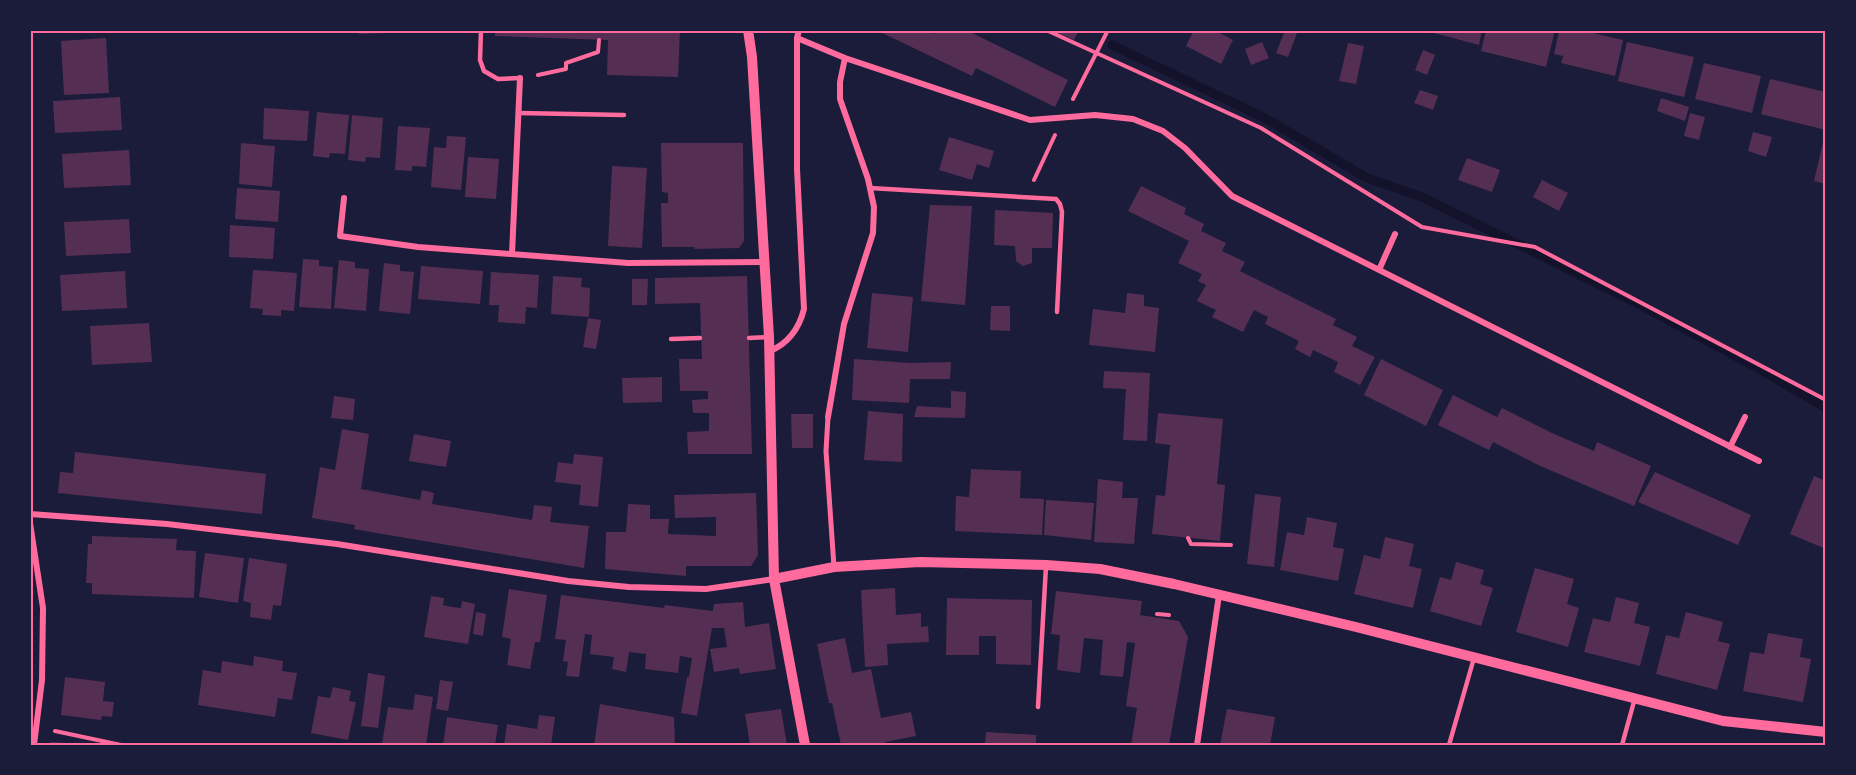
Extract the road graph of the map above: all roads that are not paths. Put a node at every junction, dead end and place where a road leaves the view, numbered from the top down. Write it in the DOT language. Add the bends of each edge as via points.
graph roads {
  1 [pos="482,30"];
  2 [pos="748,30"];
  3 [pos="799,30"];
  4 [pos="797,38"];
  5 [pos="845,58"];
  6 [pos="520,78"];
  7 [pos="518,113"];
  8 [pos="624,115"];
  9 [pos="870,188"];
  10 [pos="344,198"];
  11 [pos="1395,234"];
  12 [pos="512,254"];
  13 [pos="766,262"];
  14 [pos="1379,270"];
  15 [pos="1057,312"];
  16 [pos="769,337"];
  17 [pos="700,338"];
  18 [pos="749,338"];
  19 [pos="671,339"];
  20 [pos="770,351"];
  21 [pos="828,417"];
  22 [pos="1745,417"];
  23 [pos="1730,447"];
  24 [pos="1759,461"];
  25 [pos="30,514"];
  26 [pos="30,523"];
  27 [pos="1046,565"];
  28 [pos="834,567"];
  29 [pos="774,579"];
  30 [pos="1220,595"];
  31 [pos="1474,657"];
  32 [pos="1635,698"];
  33 [pos="1038,707"];
  34 [pos="1826,732"];
  35 [pos="33,742"];
  36 [pos="805,745"];
  37 [pos="1197,745"];
  38 [pos="1449,745"];
  39 [pos="1622,745"];
  1 -- 6 [label="lane" via="480,60 484,71 498,79"];
  2 -- 13 [label="street"];
  3 -- 4 [label="street"];
  4 -- 5 [label="street"];
  4 -- 20 [label="street" via="797,169 804,309 800,324 779,347"];
  5 -- 9 [label="street" via="840,99"];
  5 -- 14 [label="street" via="1030,120 1095,115 1133,119 1163,131 1185,148 1232,196"];
  6 -- 7 [label="street"];
  7 -- 8 [label="lane"];
  7 -- 12 [label="street"];
  9 -- 15 [label="lane" via="1056,200 1062,212"];
  9 -- 21 [label="street" via="873,233 844,324"];
  10 -- 12 [label="street" via="340,236"];
  11 -- 14 [label="street"];
  12 -- 13 [label="street" via="628,263"];
  13 -- 16 [label="street"];
  14 -- 23 [label="street"];
  16 -- 18 [label="lane"];
  16 -- 20 [label="street"];
  17 -- 19 [label="lane"];
  20 -- 29 [label="street"];
  21 -- 28 [label="street" via="826,451"];
  22 -- 23 [label="street"];
  23 -- 24 [label="street"];
  25 -- 29 [label="street" via="167,524 337,544 629,587 706,589"];
  26 -- 35 [label="street" via="43,608 42,680"];
  27 -- 28 [label="street" via="920,562"];
  27 -- 30 [label="street" via="1135,575"];
  27 -- 33 [label="lane"];
  28 -- 29 [label="street"];
  29 -- 36 [label="street"];
  30 -- 31 [label="street"];
  30 -- 37 [label="street"];
  31 -- 32 [label="street"];
  31 -- 38 [label="lane"];
  32 -- 34 [label="street" via="1723,721"];
  32 -- 39 [label="lane"];
}
